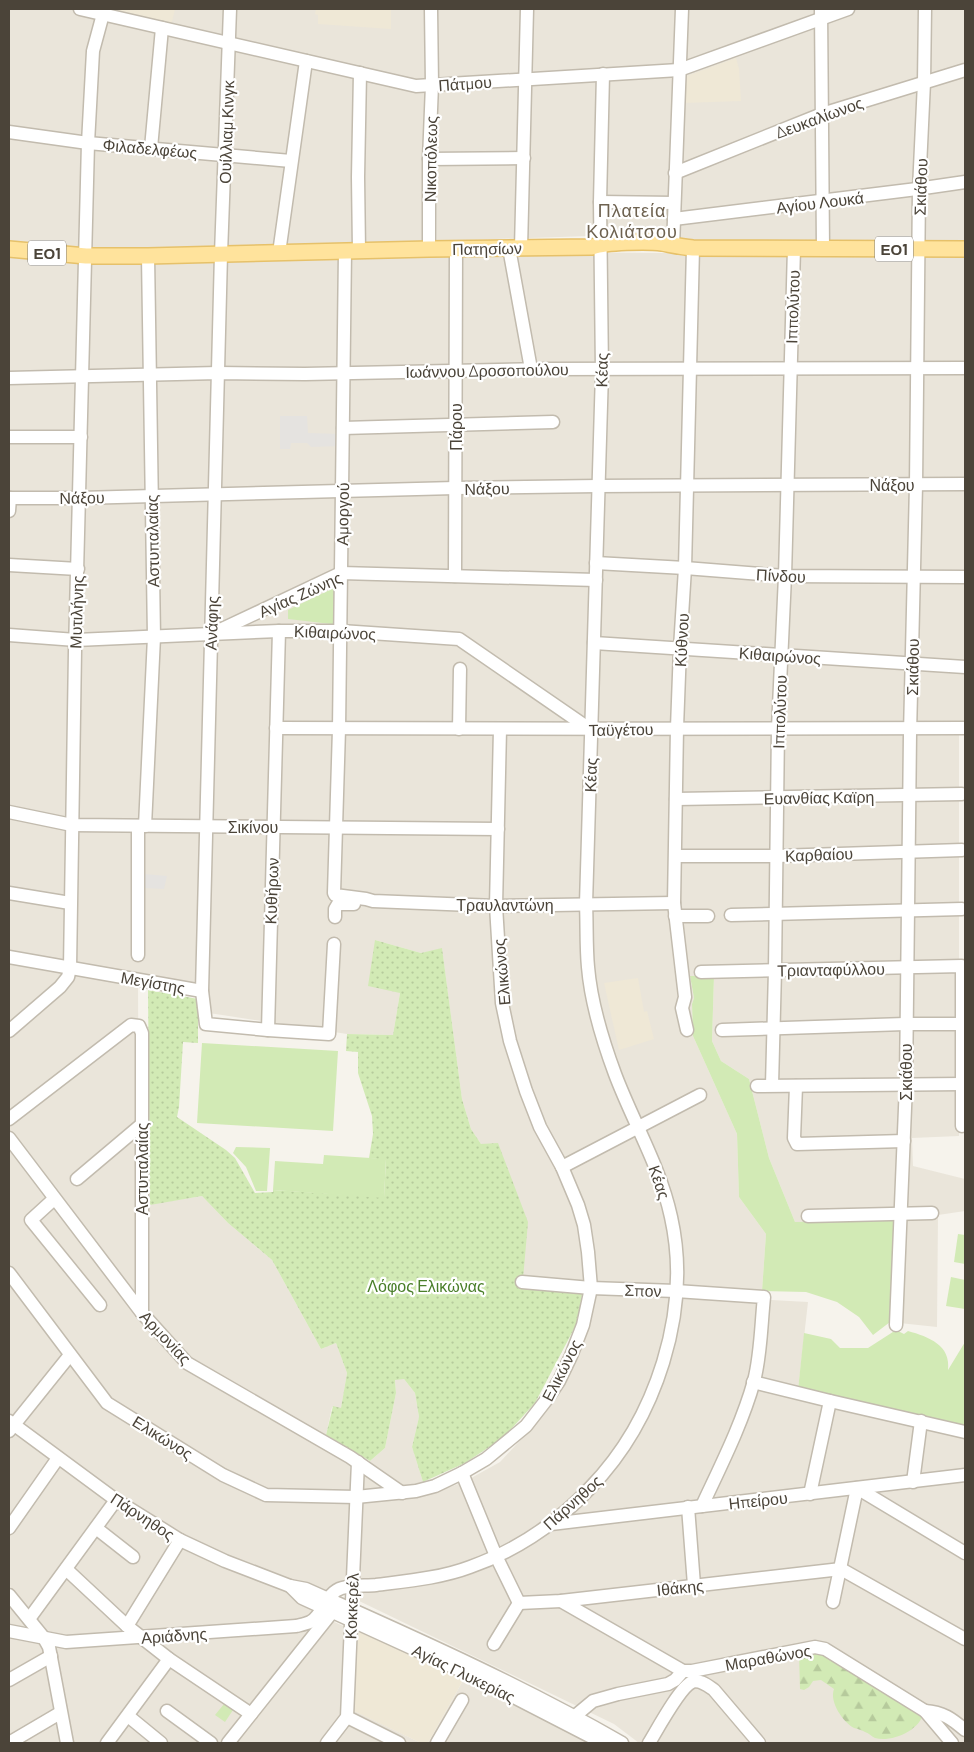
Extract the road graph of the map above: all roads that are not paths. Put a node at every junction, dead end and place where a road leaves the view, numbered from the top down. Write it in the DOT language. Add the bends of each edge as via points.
graph roads {
  1 [pos="80,9"];
  2 [pos="230,9"];
  3 [pos="431,9"];
  4 [pos="528,9"];
  5 [pos="682,9"];
  6 [pos="848,9"];
  7 [pos="924,9"];
  8 [pos="103,14"];
  9 [pos="821,14"];
  10 [pos="162,28"];
  11 [pos="230,43"];
  12 [pos="306,61"];
  13 [pos="679,70"];
  14 [pos="965,70"];
  15 [pos="360,73"];
  16 [pos="603,74"];
  17 [pos="526,79"];
  18 [pos="924,82"];
  19 [pos="432,85"];
  20 [pos="822,114"];
  21 [pos="9,132"];
  22 [pos="88,143"];
  23 [pos="151,148"];
  24 [pos="225,155"];
  25 [pos="524,158"];
  26 [pos="429,159"];
  27 [pos="291,161"];
  28 [pos="675,173"];
  29 [pos="965,182"];
  30 [pos="919,188"];
  31 [pos="824,201"];
  32 [pos="600,202"];
  33 [pos="674,203"];
  34 [pos="674,219"];
  35 [pos="601,244"];
  36 [pos="673,246"];
  37 [pos="515,248"];
  38 [pos="693,248"];
  39 [pos="794,248"];
  40 [pos="9,249"];
  41 [pos="429,249"];
  42 [pos="456,249"];
  43 [pos="823,249"];
  44 [pos="918,249"];
  45 [pos="965,249"];
  46 [pos="352,251"];
  47 [pos="279,253"];
  48 [pos="221,254"];
  49 [pos="86,256"];
  50 [pos="148,256"];
  51 [pos="790,368"];
  52 [pos="918,368"];
  53 [pos="965,368"];
  54 [pos="531,369"];
  55 [pos="602,369"];
  56 [pos="690,369"];
  57 [pos="455,371"];
  58 [pos="218,373"];
  59 [pos="344,373"];
  60 [pos="150,374"];
  61 [pos="83,376"];
  62 [pos="9,378"];
  63 [pos="553,422"];
  64 [pos="455,425"];
  65 [pos="343,428"];
  66 [pos="9,437"];
  67 [pos="81,437"];
  68 [pos="787,484"];
  69 [pos="916,484"];
  70 [pos="965,484"];
  71 [pos="687,485"];
  72 [pos="598,486"];
  73 [pos="455,488"];
  74 [pos="342,491"];
  75 [pos="215,494"];
  76 [pos="152,496"];
  77 [pos="9,498"];
  78 [pos="80,498"];
  79 [pos="9,511"];
  80 [pos="596,562"];
  81 [pos="9,565"];
  82 [pos="685,568"];
  83 [pos="78,569"];
  84 [pos="341,573"];
  85 [pos="455,576"];
  86 [pos="785,576"];
  87 [pos="914,577"];
  88 [pos="965,577"];
  89 [pos="596,580"];
  90 [pos="279,631"];
  91 [pos="341,631"];
  92 [pos="211,634"];
  93 [pos="9,635"];
  94 [pos="154,637"];
  95 [pos="76,640"];
  96 [pos="594,643"];
  97 [pos="680,648"];
  98 [pos="782,655"];
  99 [pos="912,664"];
  100 [pos="965,667"];
  101 [pos="460,669"];
  102 [pos="276,728"];
  103 [pos="677,728"];
  104 [pos="778,728"];
  105 [pos="910,728"];
  106 [pos="965,728"];
  107 [pos="339,729"];
  108 [pos="459,729"];
  109 [pos="500,729"];
  110 [pos="591,730"];
  111 [pos="962,794"];
  112 [pos="909,795"];
  113 [pos="777,798"];
  114 [pos="676,799"];
  115 [pos="9,812"];
  116 [pos="72,824"];
  117 [pos="141,826"];
  118 [pos="273,826"];
  119 [pos="206,827"];
  120 [pos="335,827"];
  121 [pos="498,829"];
  122 [pos="962,850"];
  123 [pos="909,852"];
  124 [pos="676,856"];
  125 [pos="777,856"];
  126 [pos="9,893"];
  127 [pos="335,895"];
  128 [pos="373,901"];
  129 [pos="70,903"];
  130 [pos="674,903"];
  131 [pos="586,904"];
  132 [pos="496,906"];
  133 [pos="962,909"];
  134 [pos="908,910"];
  135 [pos="776,913"];
  136 [pos="731,915"];
  137 [pos="675,916"];
  138 [pos="708,916"];
  139 [pos="335,917"];
  140 [pos="334,944"];
  141 [pos="138,955"];
  142 [pos="9,957"];
  143 [pos="70,968"];
  144 [pos="906,968"];
  145 [pos="775,970"];
  146 [pos="701,972"];
  147 [pos="202,991"];
  148 [pos="905,1024"];
  149 [pos="962,1024"];
  150 [pos="774,1028"];
  151 [pos="268,1030"];
  152 [pos="687,1030"];
  153 [pos="722,1030"];
  154 [pos="9,1031"];
  155 [pos="906,1084"];
  156 [pos="962,1084"];
  157 [pos="757,1086"];
  158 [pos="772,1086"];
  159 [pos="796,1086"];
  160 [pos="700,1095"];
  161 [pos="9,1119"];
  162 [pos="141,1125"];
  163 [pos="962,1126"];
  164 [pos="637,1127"];
  165 [pos="9,1138"];
  166 [pos="904,1142"];
  167 [pos="562,1167"];
  168 [pos="77,1179"];
  169 [pos="54,1199"];
  170 [pos="932,1213"];
  171 [pos="902,1214"];
  172 [pos="808,1216"];
  173 [pos="9,1273"];
  174 [pos="522,1282"];
  175 [pos="591,1288"];
  176 [pos="676,1291"];
  177 [pos="100,1305"];
  178 [pos="142,1312"];
  179 [pos="896,1325"];
  180 [pos="70,1355"];
  181 [pos="753,1382"];
  182 [pos="830,1401"];
  183 [pos="921,1421"];
  184 [pos="10,1424"];
  185 [pos="965,1432"];
  186 [pos="58,1458"];
  187 [pos="358,1462"];
  188 [pos="462,1473"];
  189 [pos="965,1475"];
  190 [pos="913,1482"];
  191 [pos="858,1488"];
  192 [pos="402,1493"];
  193 [pos="810,1494"];
  194 [pos="356,1497"];
  195 [pos="116,1500"];
  196 [pos="702,1506"];
  197 [pos="688,1507"];
  198 [pos="551,1524"];
  199 [pos="9,1528"];
  200 [pos="96,1528"];
  201 [pos="180,1540"];
  202 [pos="965,1553"];
  203 [pos="134,1556"];
  204 [pos="496,1556"];
  205 [pos="841,1569"];
  206 [pos="66,1570"];
  207 [pos="694,1586"];
  208 [pos="352,1587"];
  209 [pos="9,1594"];
  210 [pos="561,1601"];
  211 [pos="833,1602"];
  212 [pos="519,1603"];
  213 [pos="338,1608"];
  214 [pos="29,1619"];
  215 [pos="316,1625"];
  216 [pos="127,1626"];
  217 [pos="9,1631"];
  218 [pos="141,1637"];
  219 [pos="44,1638"];
  220 [pos="965,1639"];
  221 [pos="423,1640"];
  222 [pos="494,1644"];
  223 [pos="51,1656"];
  224 [pos="169,1659"];
  225 [pos="684,1671"];
  226 [pos="9,1680"];
  227 [pos="462,1700"];
  228 [pos="167,1711"];
  229 [pos="925,1711"];
  230 [pos="60,1714"];
  231 [pos="251,1714"];
  232 [pos="128,1716"];
  233 [pos="575,1716"];
  234 [pos="347,1717"];
  235 [pos="965,1730"];
  236 [pos="9,1743"];
  237 [pos="67,1743"];
  238 [pos="106,1743"];
  239 [pos="161,1743"];
  240 [pos="211,1743"];
  241 [pos="228,1743"];
  242 [pos="327,1743"];
  243 [pos="399,1743"];
  244 [pos="437,1743"];
  245 [pos="603,1743"];
  246 [pos="622,1743"];
  247 [pos="649,1743"];
  248 [pos="759,1743"];
  249 [pos="952,1743"];
  1 -- 8 [label="street, Πάτμου"];
  2 -- 11 [label="street, Ουίλλιαμ Κινγκ"];
  3 -- 19 [label="street, Νικοπόλεως"];
  4 -- 17 [label="street"];
  5 -- 13 [label="street"];
  6 -- 9 [label="street, Πάτμου"];
  7 -- 18 [label="street, Σκιάθου"];
  8 -- 10 [label="street, Πάτμου"];
  8 -- 22 [label="street, Μυτιλήνης" via="93,51"];
  9 -- 13 [label="street, Πάτμου"];
  9 -- 20 [label="street"];
  10 -- 11 [label="street, Πάτμου"];
  10 -- 23 [label="street"];
  11 -- 12 [label="street, Πάτμου"];
  11 -- 24 [label="street, Ουίλλιαμ Κινγκ"];
  12 -- 15 [label="street, Πάτμου"];
  12 -- 27 [label="street"];
  13 -- 16 [label="street, Πάτμου"];
  13 -- 28 [label="street"];
  14 -- 18 [label="street, Δευκαλίωνος"];
  15 -- 19 [label="street, Πάτμου" via="416,86"];
  15 -- 46 [label="street, Αμοργού" via="358,177"];
  16 -- 17 [label="street, Πάτμου"];
  16 -- 32 [label="street, Κέας"];
  17 -- 19 [label="street, Πάτμου"];
  17 -- 25 [label="street"];
  18 -- 20 [label="street, Δευκαλίωνος"];
  18 -- 30 [label="street, Σκιάθου"];
  19 -- 26 [label="street, Νικοπόλεως"];
  20 -- 28 [label="street, Δευκαλίωνος"];
  20 -- 31 [label="street"];
  21 -- 22 [label="street, Φιλαδελφέως"];
  22 -- 23 [label="street, Φιλαδελφέως"];
  22 -- 49 [label="street, Μυτιλήνης"];
  23 -- 24 [label="street, Φιλαδελφέως"];
  24 -- 27 [label="street, Φιλαδελφέως"];
  24 -- 48 [label="street, Ουίλλιαμ Κινγκ"];
  25 -- 26 [label="street"];
  25 -- 37 [label="street"];
  26 -- 41 [label="street, Νικοπόλεως"];
  27 -- 47 [label="street"];
  28 -- 33 [label="street"];
  29 -- 30 [label="street, Αγίου Λουκά"];
  30 -- 31 [label="street, Αγίου Λουκά"];
  30 -- 44 [label="street, Σκιάθου"];
  31 -- 34 [label="street, Αγίου Λουκά"];
  31 -- 43 [label="street"];
  32 -- 33 [label="street"];
  32 -- 35 [label="street, Κέας"];
  33 -- 34 [label="street"];
  34 -- 36 [label="street"];
  35 -- 36 [label="main road, Πατησίων / ΕΟ1" via="663,243"];
  35 -- 37 [label="main road, Πατησίων / ΕΟ1" via="592,247"];
  35 -- 55 [label="street, Κέας"];
  36 -- 38 [label="main road, Πατησίων / ΕΟ1"];
  37 -- 42 [label="main road, Πατησίων / ΕΟ1"];
  37 -- 54 [label="street"];
  38 -- 39 [label="main road, Πατησίων / ΕΟ1"];
  38 -- 56 [label="street, Κύθνου"];
  39 -- 43 [label="main road, Πατησίων / ΕΟ1"];
  39 -- 51 [label="street, Ιππολύτου"];
  40 -- 49 [label="main road, Πατησίων / ΕΟ1"];
  41 -- 42 [label="main road, Πατησίων / ΕΟ1"];
  41 -- 46 [label="main road, Πατησίων / ΕΟ1"];
  42 -- 57 [label="street, Πάρου"];
  43 -- 44 [label="main road, Πατησίων / ΕΟ1"];
  44 -- 45 [label="main road, Πατησίων / ΕΟ1"];
  44 -- 52 [label="street, Σκιάθου"];
  46 -- 47 [label="main road, Πατησίων / ΕΟ1"];
  46 -- 59 [label="street, Αμοργού"];
  47 -- 48 [label="main road, Πατησίων / ΕΟ1"];
  48 -- 50 [label="main road, Πατησίων / ΕΟ1"];
  48 -- 58 [label="street, Ανάφης"];
  49 -- 50 [label="main road, Πατησίων / ΕΟ1"];
  49 -- 61 [label="street, Μυτιλήνης"];
  50 -- 60 [label="street, Αστυπαλαίας"];
  51 -- 52 [label="street, Ιωάννου Δροσοπούλου"];
  51 -- 56 [label="street, Ιωάννου Δροσοπούλου"];
  51 -- 68 [label="street, Ιππολύτου"];
  52 -- 53 [label="street, Ιωάννου Δροσοπούλου"];
  52 -- 69 [label="street, Σκιάθου"];
  54 -- 55 [label="street, Ιωάννου Δροσοπούλου"];
  54 -- 57 [label="street, Ιωάννου Δροσοπούλου"];
  55 -- 56 [label="street, Ιωάννου Δροσοπούλου"];
  55 -- 72 [label="street, Κέας"];
  56 -- 71 [label="street, Κύθνου"];
  57 -- 59 [label="street, Ιωάννου Δροσοπούλου"];
  57 -- 64 [label="street, Πάρου"];
  58 -- 59 [label="street, Ιωάννου Δροσοπούλου"];
  58 -- 60 [label="street, Ιωάννου Δροσοπούλου"];
  58 -- 75 [label="street, Ανάφης"];
  59 -- 65 [label="street, Αμοργού"];
  60 -- 61 [label="street, Ιωάννου Δροσοπούλου"];
  60 -- 76 [label="street, Αστυπαλαίας"];
  61 -- 62 [label="street, Ιωάννου Δροσοπούλου"];
  61 -- 67 [label="street, Μυτιλήνης"];
  63 -- 64 [label="street"];
  64 -- 65 [label="street"];
  64 -- 73 [label="street, Πάρου"];
  65 -- 74 [label="street, Αμοργού"];
  66 -- 67 [label="street"];
  67 -- 78 [label="street, Μυτιλήνης"];
  68 -- 69 [label="street, Νάξου"];
  68 -- 71 [label="street, Νάξου"];
  68 -- 86 [label="street, Ιππολύτου"];
  69 -- 70 [label="street, Νάξου"];
  69 -- 87 [label="street, Σκιάθου"];
  71 -- 72 [label="street, Νάξου"];
  71 -- 82 [label="street, Κύθνου"];
  72 -- 73 [label="street, Νάξου"];
  72 -- 80 [label="street, Κέας"];
  73 -- 74 [label="street, Νάξου"];
  73 -- 85 [label="street, Πάρου"];
  74 -- 75 [label="street, Νάξου"];
  74 -- 84 [label="street, Αμοργού"];
  75 -- 76 [label="street, Νάξου"];
  75 -- 92 [label="street, Ανάφης"];
  76 -- 78 [label="street, Νάξου"];
  76 -- 94 [label="street, Αστυπαλαίας"];
  77 -- 78 [label="street, Νάξου"];
  77 -- 79 [label="street"];
  78 -- 83 [label="street, Μυτιλήνης"];
  80 -- 82 [label="street, Πίνδου"];
  80 -- 89 [label="street, Κέας"];
  81 -- 83 [label="street"];
  82 -- 86 [label="street, Πίνδου"];
  82 -- 97 [label="street, Κύθνου"];
  83 -- 95 [label="street, Μυτιλήνης"];
  84 -- 85 [label="street, Αγίας Ζώνης"];
  84 -- 91 [label="street, Αμοργού"];
  84 -- 92 [label="street, Αγίας Ζώνης"];
  85 -- 89 [label="street, Αγίας Ζώνης"];
  86 -- 87 [label="street, Πίνδου"];
  86 -- 98 [label="street, Ιππολύτου"];
  87 -- 88 [label="street, Πίνδου"];
  87 -- 99 [label="street, Σκιάθου"];
  89 -- 96 [label="street, Κέας"];
  90 -- 91 [label="street, Κιθαιρώνος"];
  90 -- 92 [label="street, Κιθαιρώνος"];
  90 -- 102 [label="street, Κυθήρων"];
  91 -- 107 [label="street, Αμοργού"];
  91 -- 110 [label="street, Κιθαιρώνος" via="459,639"];
  92 -- 94 [label="street, Αγίας Ζώνης"];
  92 -- 119 [label="street, Ανάφης"];
  93 -- 95 [label="street, Αγίας Ζώνης"];
  94 -- 95 [label="street, Αγίας Ζώνης"];
  94 -- 117 [label="street, Αστυπαλαίας"];
  95 -- 116 [label="street, Μυτιλήνης"];
  96 -- 97 [label="street, Κιθαιρώνος"];
  96 -- 110 [label="street, Κέας"];
  97 -- 98 [label="street, Κιθαιρώνος"];
  97 -- 103 [label="street, Κύθνου"];
  98 -- 99 [label="street, Κιθαιρώνος"];
  98 -- 104 [label="street, Ιππολύτου"];
  99 -- 100 [label="street, Κιθαιρώνος"];
  99 -- 105 [label="street, Σκιάθου"];
  101 -- 108 [label="street"];
  102 -- 107 [label="street, Ταϋγέτου"];
  102 -- 118 [label="street, Κυθήρων"];
  103 -- 104 [label="street, Ταϋγέτου"];
  103 -- 110 [label="street, Ταϋγέτου"];
  103 -- 114 [label="street, Κύθνου"];
  104 -- 105 [label="street, Ταϋγέτου"];
  104 -- 113 [label="street, Ιππολύτου"];
  105 -- 106 [label="street, Ταϋγέτου"];
  105 -- 112 [label="street, Σκιάθου"];
  107 -- 108 [label="street, Ταϋγέτου"];
  107 -- 120 [label="street, Αμοργού"];
  108 -- 109 [label="street, Ταϋγέτου"];
  109 -- 110 [label="street, Ταϋγέτου"];
  109 -- 121 [label="street, Ελικώνος"];
  110 -- 131 [label="street, Κέας"];
  111 -- 112 [label="street, Ευανθίας Καϊρη"];
  112 -- 113 [label="street, Ευανθίας Καϊρη"];
  112 -- 123 [label="street, Σκιάθου"];
  113 -- 114 [label="street, Ευανθίας Καϊρη"];
  113 -- 125 [label="street, Ιππολύτου"];
  114 -- 124 [label="street, Κύθνου"];
  115 -- 116 [label="street, Σικίνου"];
  116 -- 117 [label="street, Σικίνου"];
  116 -- 129 [label="street, Μυτιλήνης"];
  117 -- 119 [label="street, Σικίνου"];
  117 -- 141 [label="street, Αστυπαλαίας"];
  118 -- 119 [label="street, Σικίνου"];
  118 -- 120 [label="street, Σικίνου"];
  118 -- 151 [label="street, Κυθήρων"];
  119 -- 147 [label="street, Ανάφης"];
  120 -- 121 [label="street, Σικίνου"];
  120 -- 127 [label="street, Αμοργού"];
  121 -- 132 [label="street, Ελικώνος"];
  122 -- 123 [label="street, Καρθαίου"];
  123 -- 125 [label="street, Καρθαίου"];
  123 -- 134 [label="street, Σκιάθου"];
  124 -- 125 [label="street, Καρθαίου"];
  124 -- 130 [label="street, Κύθνου"];
  125 -- 135 [label="street, Ιππολύτου"];
  126 -- 129 [label="street"];
  127 -- 128 [label="street, Τραυλαντώνη"];
  128 -- 132 [label="street, Τραυλαντώνη"];
  128 -- 139 [label="street" via="338,904"];
  129 -- 143 [label="street, Μυτιλήνης"];
  130 -- 131 [label="street, Τραυλαντώνη"];
  130 -- 137 [label="street, Κύθνου"];
  131 -- 132 [label="street, Τραυλαντώνη"];
  131 -- 164 [label="street, Κέας" via="588,964 594,1007 615,1075"];
  132 -- 167 [label="street, Ελικώνος" via="502,1002 510,1041 533,1110"];
  133 -- 134 [label="street"];
  134 -- 135 [label="street"];
  134 -- 144 [label="street, Σκιάθου"];
  135 -- 136 [label="street"];
  135 -- 145 [label="street, Ιππολύτου"];
  137 -- 138 [label="street"];
  137 -- 152 [label="street, Κύθνου" via="685,997 682,1008"];
  140 -- 151 [label="street, Μεγίστης" via="328,1034"];
  142 -- 143 [label="street, Μεγίστης"];
  143 -- 147 [label="street, Μεγίστης"];
  143 -- 154 [label="street" via="60,987"];
  144 -- 145 [label="street, Τριανταφύλλου"];
  144 -- 148 [label="street, Σκιάθου"];
  144 -- 149 [label="street, Τριανταφύλλου" via="962,966"];
  145 -- 146 [label="street, Τριανταφύλλου"];
  145 -- 150 [label="street, Ιππολύτου"];
  147 -- 151 [label="street, Μεγίστης" via="206,1024"];
  148 -- 149 [label="street"];
  148 -- 150 [label="street"];
  148 -- 155 [label="street, Σκιάθου"];
  149 -- 156 [label="street"];
  150 -- 153 [label="street"];
  150 -- 158 [label="street, Ιππολύτου"];
  155 -- 156 [label="street"];
  155 -- 159 [label="street"];
  155 -- 166 [label="street, Σκιάθου"];
  156 -- 163 [label="street"];
  157 -- 158 [label="street"];
  158 -- 159 [label="street"];
  159 -- 166 [label="street" via="794,1138 797,1144"];
  160 -- 164 [label="street"];
  161 -- 162 [label="street, Αστυπαλαίας" via="130,1025 139,1026 142,1033"];
  162 -- 168 [label="street"];
  162 -- 178 [label="street, Αστυπαλαίας"];
  164 -- 167 [label="street"];
  164 -- 176 [label="street, Κέας" via="664,1190 671,1218 677,1265"];
  165 -- 169 [label="street, Αρμονίας"];
  166 -- 171 [label="street, Σκιάθου"];
  167 -- 175 [label="street, Ελικώνος" via="584,1226"];
  169 -- 177 [label="street" via="31,1220"];
  169 -- 178 [label="street, Αρμονίας"];
  170 -- 171 [label="street"];
  171 -- 172 [label="street"];
  171 -- 179 [label="street, Σκιάθου"];
  173 -- 180 [label="street, Ελικώνος"];
  174 -- 175 [label="street, Σπον"];
  175 -- 176 [label="street, Σπον"];
  175 -- 188 [label="street, Ελικώνος" via="583,1325 559,1381 547,1399 512,1440"];
  176 -- 181 [label="street, Σπον" via="764,1296"];
  176 -- 198 [label="street, Πάρνηθος" via="666,1350 633,1430 590,1489"];
  178 -- 187 [label="street, Αρμονίας" via="187,1363"];
  180 -- 184 [label="street"];
  180 -- 194 [label="street, Ελικώνος" via="107,1403 235,1480 266,1495"];
  181 -- 182 [label="street"];
  181 -- 196 [label="street" via="733,1439"];
  182 -- 183 [label="street"];
  182 -- 193 [label="street"];
  183 -- 185 [label="street"];
  183 -- 190 [label="street"];
  184 -- 186 [label="street, Πάρνηθος"];
  186 -- 195 [label="street, Πάρνηθος"];
  186 -- 199 [label="street"];
  187 -- 192 [label="street, Αρμονίας"];
  187 -- 194 [label="street, Κοκκερέλ"];
  188 -- 192 [label="street, Ελικώνος" via="435,1486"];
  188 -- 204 [label="street"];
  189 -- 190 [label="street, Ηπείρου"];
  190 -- 191 [label="street, Ηπείρου"];
  191 -- 193 [label="street, Ηπείρου"];
  191 -- 202 [label="street"];
  191 -- 205 [label="street"];
  192 -- 194 [label="street, Ελικώνος"];
  193 -- 196 [label="street, Ηπείρου"];
  194 -- 208 [label="street, Κοκκερέλ"];
  195 -- 200 [label="street"];
  195 -- 201 [label="street, Πάρνηθος"];
  196 -- 197 [label="street, Ηπείρου"];
  197 -- 198 [label="street, Ηπείρου"];
  197 -- 207 [label="street"];
  198 -- 204 [label="street, Πάρνηθος"];
  200 -- 203 [label="street"];
  200 -- 206 [label="street"];
  201 -- 213 [label="street, Πάρνηθος" via="290,1586 302,1598"];
  201 -- 216 [label="street"];
  204 -- 208 [label="street, Πάρνηθος" via="446,1575"];
  204 -- 212 [label="street"];
  205 -- 207 [label="street, Ιθάκης"];
  205 -- 211 [label="street"];
  205 -- 220 [label="street"];
  206 -- 214 [label="street"];
  206 -- 216 [label="street"];
  207 -- 210 [label="street, Ιθάκης"];
  208 -- 213 [label="street, Κοκκερέλ"];
  208 -- 213 [label="street, Πάρνηθος" via="339,1589"];
  209 -- 214 [label="street"];
  210 -- 212 [label="street, Ιθάκης"];
  210 -- 225 [label="street"];
  212 -- 222 [label="street"];
  213 -- 215 [label="street"];
  213 -- 221 [label="street, Πάρνηθος"];
  213 -- 234 [label="street, Κοκκερέλ"];
  213 -- 245 [label="street, Αγίας Γλυκερίας"];
  214 -- 219 [label="street"];
  215 -- 218 [label="street, Αριάδνης"];
  215 -- 231 [label="street"];
  216 -- 218 [label="street"];
  217 -- 219 [label="street, Αριάδνης"];
  218 -- 219 [label="street, Αριάδνης" via="66,1642"];
  218 -- 224 [label="street"];
  219 -- 223 [label="street"];
  221 -- 233 [label="street, Αγίας Γλυκερίας"];
  223 -- 226 [label="street"];
  223 -- 230 [label="street"];
  224 -- 231 [label="street"];
  224 -- 232 [label="street"];
  225 -- 229 [label="street, Μαραθώνος" via="815,1648 825,1649"];
  225 -- 233 [label="street" via="668,1684 593,1701"];
  227 -- 244 [label="street"];
  228 -- 240 [label="street"];
  229 -- 235 [label="street, Μαραθώνος" via="948,1716"];
  229 -- 249 [label="street, Μαραθώνος"];
  230 -- 236 [label="street"];
  230 -- 237 [label="street"];
  231 -- 241 [label="street"];
  232 -- 238 [label="street"];
  232 -- 239 [label="street"];
  233 -- 246 [label="street, Αγίας Γλυκερίας"];
  234 -- 242 [label="street"];
  234 -- 243 [label="street"];
  247 -- 248 [label="street" via="683,1689 692,1682 706,1684 714,1690"];
}
